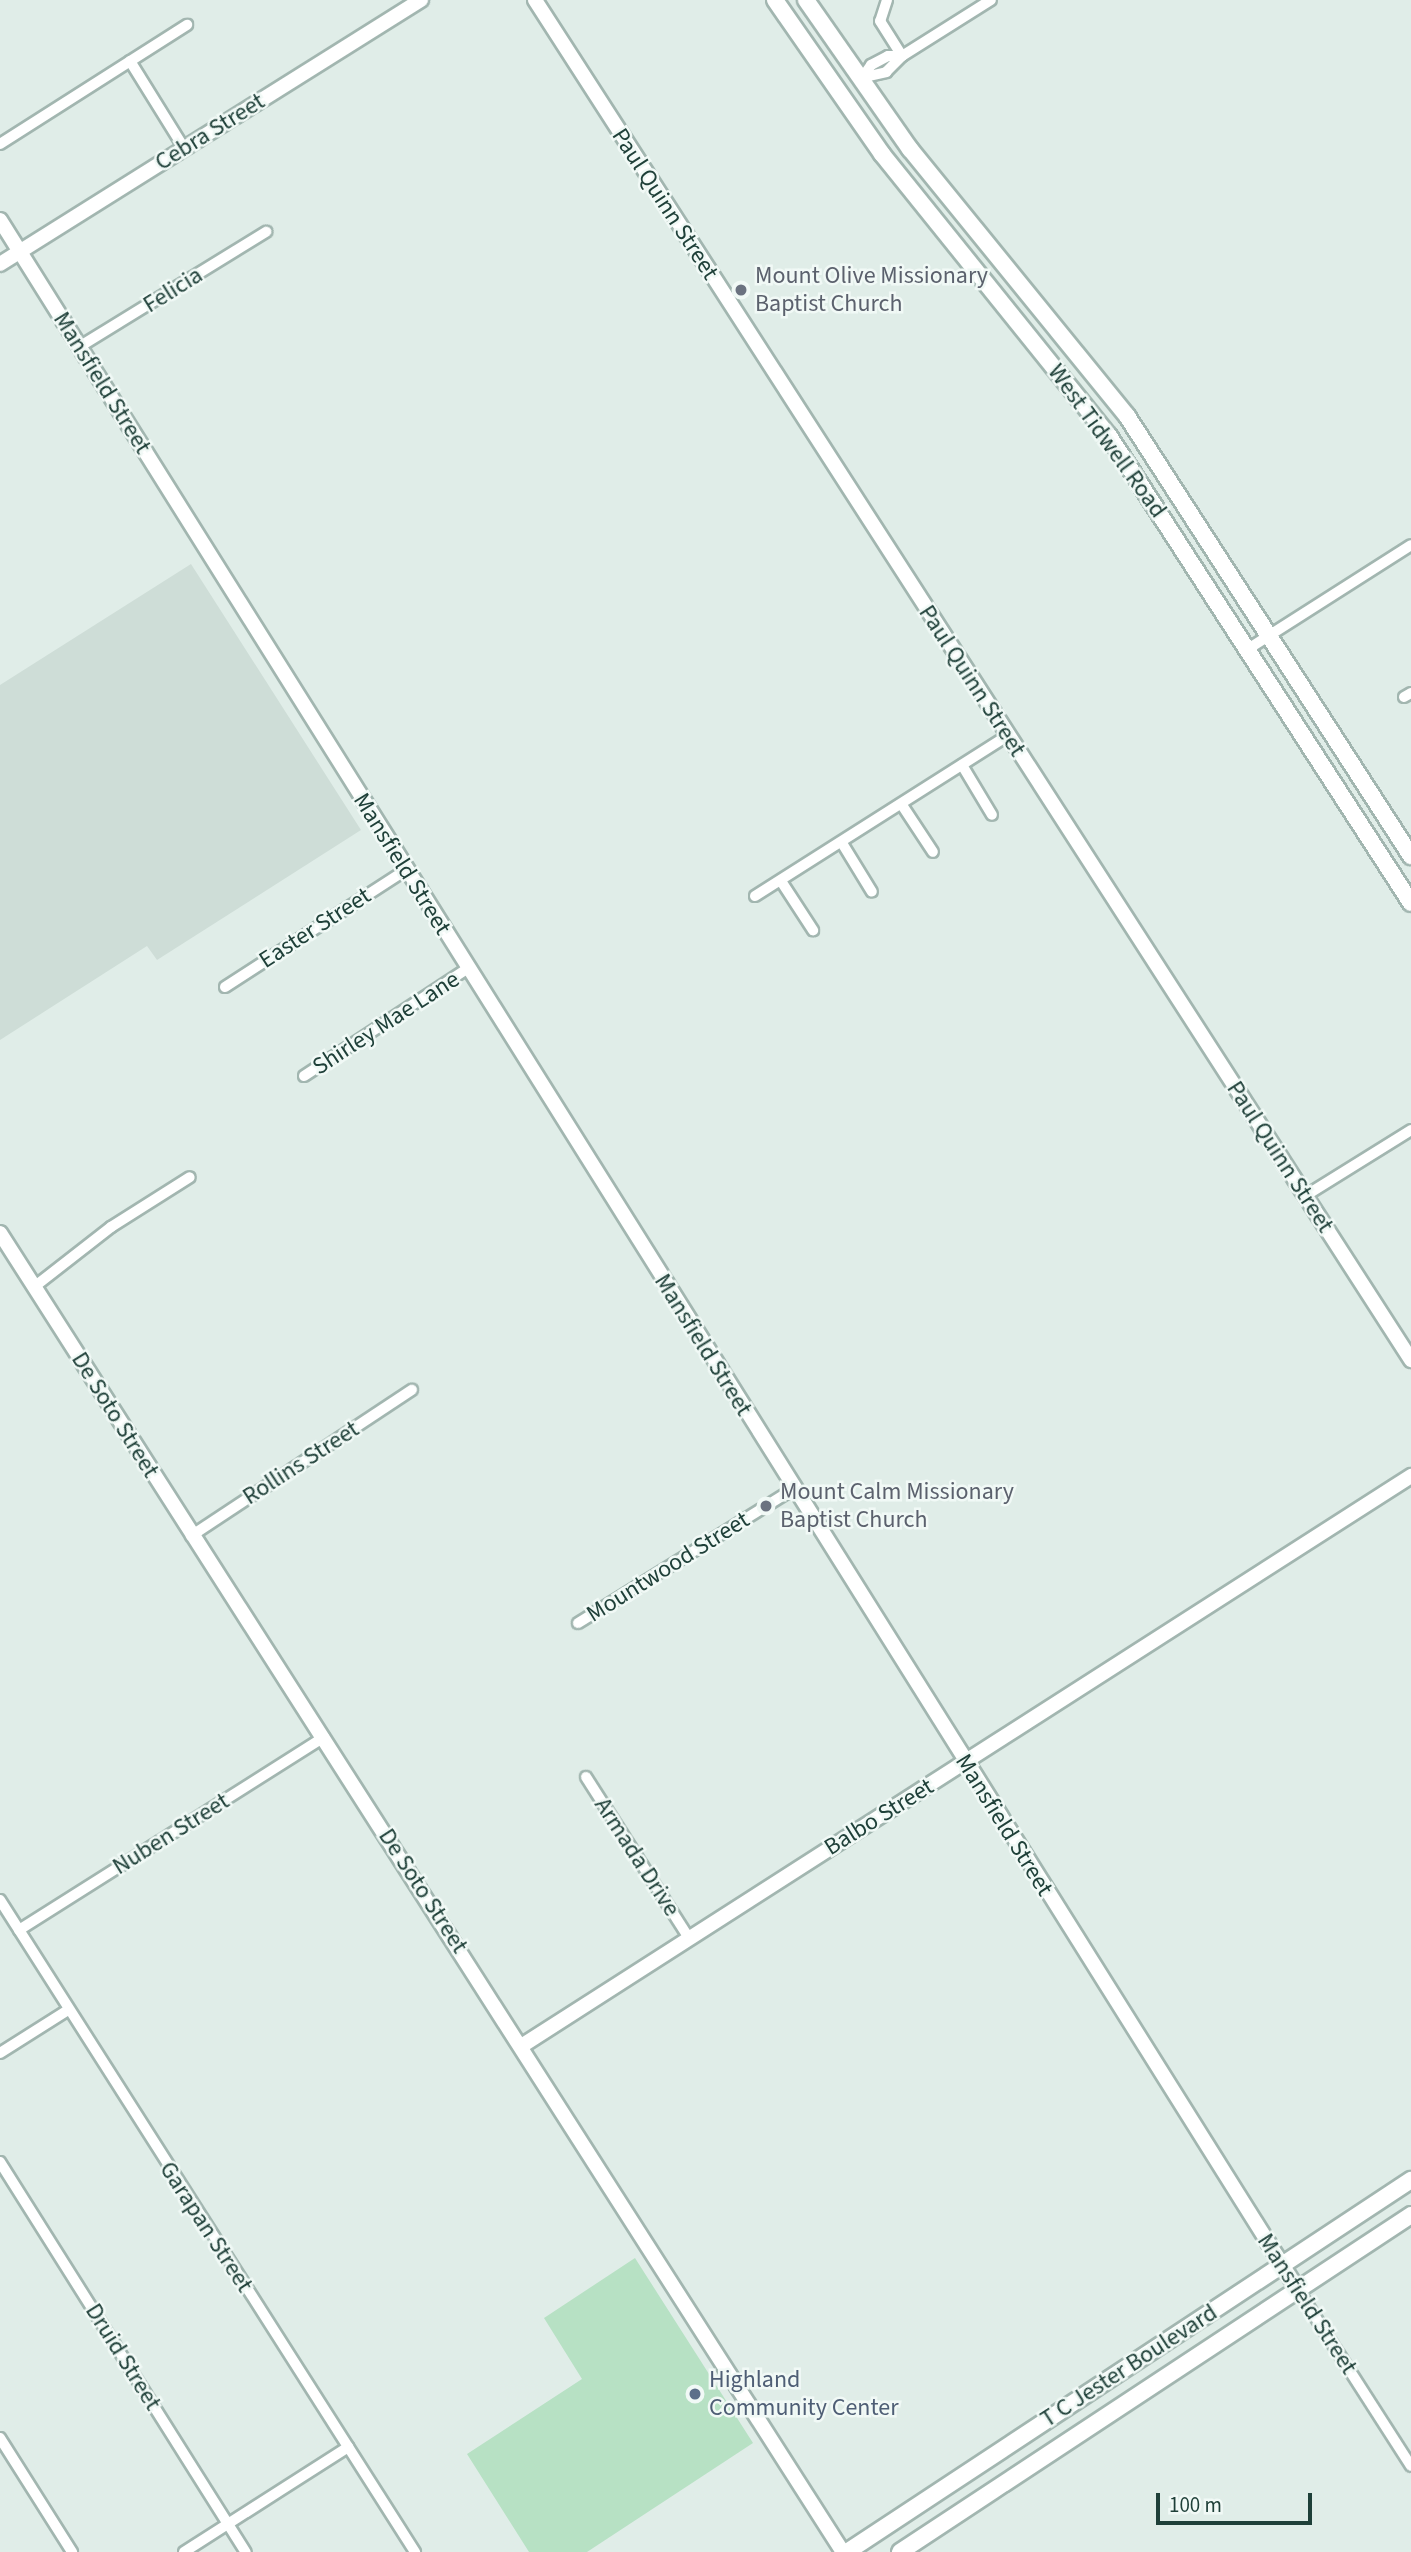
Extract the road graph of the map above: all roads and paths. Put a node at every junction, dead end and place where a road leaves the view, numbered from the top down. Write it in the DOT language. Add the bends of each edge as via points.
graph roads {
  1 [pos="421,0"];
  2 [pos="535,0"];
  3 [pos="804,0"];
  4 [pos="887,0"];
  5 [pos="991,0"];
  6 [pos="779,6"];
  7 [pos="187,25"];
  8 [pos="902,55"];
  9 [pos="130,61"];
  10 [pos="862,78"];
  11 [pos="0,144"];
  12 [pos="184,148"];
  13 [pos="0,220"];
  14 [pos="266,232"];
  15 [pos="19,251"];
  16 [pos="0,264"];
  17 [pos="1054,327"];
  18 [pos="1034,342"];
  19 [pos="79,348"];
  20 [pos="1169,478"];
  21 [pos="1147,491"];
  22 [pos="1411,545"];
  23 [pos="1269,636"];
  24 [pos="1248,649"];
  25 [pos="1007,736"];
  26 [pos="962,765"];
  27 [pos="902,804"];
  28 [pos="992,815"];
  29 [pos="1402,842"];
  30 [pos="842,843"];
  31 [pos="933,852"];
  32 [pos="1381,856"];
  33 [pos="1411,856"];
  34 [pos="405,870"];
  35 [pos="781,881"];
  36 [pos="872,892"];
  37 [pos="755,896"];
  38 [pos="1411,903"];
  39 [pos="813,930"];
  40 [pos="467,969"];
  41 [pos="225,987"];
  42 [pos="304,1076"];
  43 [pos="1411,1130"];
  44 [pos="190,1177"];
  45 [pos="1305,1196"];
  46 [pos="0,1233"];
  47 [pos="34,1287"];
  48 [pos="1411,1360"];
  49 [pos="412,1390"];
  50 [pos="1411,1476"];
  51 [pos="793,1489"];
  52 [pos="191,1536"];
  53 [pos="578,1623"];
  54 [pos="324,1737"];
  55 [pos="965,1763"];
  56 [pos="586,1777"];
  57 [pos="0,1900"];
  58 [pos="19,1930"];
  59 [pos="689,1938"];
  60 [pos="68,2010"];
  61 [pos="523,2045"];
  62 [pos="0,2053"];
  63 [pos="0,2162"];
  64 [pos="1411,2180"];
  65 [pos="1411,2215"];
  66 [pos="1282,2265"];
  67 [pos="1298,2290"];
  68 [pos="1138,2360"];
  69 [pos="1154,2385"];
  70 [pos="0,2438"];
  71 [pos="348,2447"];
  72 [pos="990,2458"];
  73 [pos="1411,2466"];
  74 [pos="1006,2482"];
  75 [pos="228,2524"];
  76 [pos="72,2552"];
  77 [pos="184,2552"];
  78 [pos="246,2552"];
  79 [pos="415,2552"];
  80 [pos="845,2552"];
  81 [pos="900,2552"];
  1 -- 12 [label="street, Cebra Street"];
  2 -- 25 [label="street, Paul Quinn Street"];
  3 -- 6 [label="main road"];
  3 -- 10 [label="main road, West Tidwell Road"];
  4 -- 8 [label="street" via="880,21"];
  5 -- 8 [label="street"];
  6 -- 18 [label="main road, West Tidwell Road" via="882,154"];
  7 -- 9 [label="street"];
  8 -- 10 [label="street" via="871,65"];
  9 -- 11 [label="street"];
  9 -- 12 [label="street"];
  10 -- 17 [label="main road, West Tidwell Road" via="910,149"];
  12 -- 15 [label="street, Cebra Street"];
  13 -- 15 [label="street, Mansfield Street"];
  14 -- 19 [label="street, Felicia"];
  15 -- 16 [label="street, Cebra Street"];
  15 -- 19 [label="street, Mansfield Street"];
  17 -- 18 [label="main road"];
  17 -- 20 [label="main road, West Tidwell Road" via="1127,416"];
  18 -- 21 [label="main road, West Tidwell Road"];
  19 -- 34 [label="street, Mansfield Street"];
  20 -- 21 [label="main road"];
  20 -- 23 [label="main road, West Tidwell Road"];
  21 -- 24 [label="main road, West Tidwell Road"];
  22 -- 23 [label="street"];
  23 -- 24 [label="street"];
  23 -- 29 [label="main road, West Tidwell Road"];
  24 -- 32 [label="main road, West Tidwell Road"];
  25 -- 26 [label="street"];
  25 -- 45 [label="street, Paul Quinn Street"];
  26 -- 27 [label="street"];
  26 -- 28 [label="street"];
  27 -- 30 [label="street"];
  27 -- 31 [label="street"];
  29 -- 32 [label="main road"];
  29 -- 33 [label="main road, West Tidwell Road"];
  30 -- 35 [label="street"];
  30 -- 36 [label="street"];
  32 -- 38 [label="main road, West Tidwell Road"];
  34 -- 40 [label="street, Mansfield Street"];
  34 -- 41 [label="street, Easter Street"];
  35 -- 37 [label="street"];
  35 -- 39 [label="street"];
  40 -- 42 [label="street, Shirley Mae Lane"];
  40 -- 51 [label="street, Mansfield Street"];
  43 -- 45 [label="street"];
  44 -- 47 [label="street" via="111,1227"];
  45 -- 48 [label="street, Paul Quinn Street"];
  46 -- 47 [label="street, De Soto Street"];
  47 -- 52 [label="street, De Soto Street"];
  49 -- 52 [label="street, Rollins Street"];
  50 -- 55 [label="street, Balbo Street"];
  51 -- 53 [label="street, Mountwood Street"];
  51 -- 55 [label="street, Mansfield Street"];
  52 -- 54 [label="street, De Soto Street"];
  54 -- 58 [label="street, Nuben Street"];
  54 -- 61 [label="street, De Soto Street"];
  55 -- 59 [label="street, Balbo Street"];
  55 -- 66 [label="street, Mansfield Street"];
  56 -- 59 [label="street, Armada Drive"];
  57 -- 58 [label="street, Garapan Street"];
  58 -- 60 [label="street, Garapan Street"];
  59 -- 61 [label="street, Balbo Street"];
  60 -- 62 [label="street"];
  60 -- 71 [label="street, Garapan Street"];
  61 -- 80 [label="street, De Soto Street"];
  63 -- 75 [label="street, Druid Street"];
  64 -- 66 [label="main road, T C Jester Boulevard"];
  65 -- 67 [label="main road, T C Jester Boulevard"];
  66 -- 67 [label="street, Mansfield Street"];
  66 -- 68 [label="main road, T C Jester Boulevard"];
  67 -- 69 [label="main road, T C Jester Boulevard"];
  67 -- 73 [label="street, Mansfield Street"];
  68 -- 69 [label="main road"];
  68 -- 72 [label="main road, T C Jester Boulevard"];
  69 -- 74 [label="main road, T C Jester Boulevard"];
  70 -- 76 [label="street"];
  71 -- 75 [label="street"];
  71 -- 79 [label="street, Garapan Street"];
  72 -- 74 [label="main road"];
  72 -- 80 [label="main road, T C Jester Boulevard"];
  74 -- 81 [label="main road, T C Jester Boulevard"];
  75 -- 77 [label="street"];
  75 -- 78 [label="street, Druid Street"];
}
